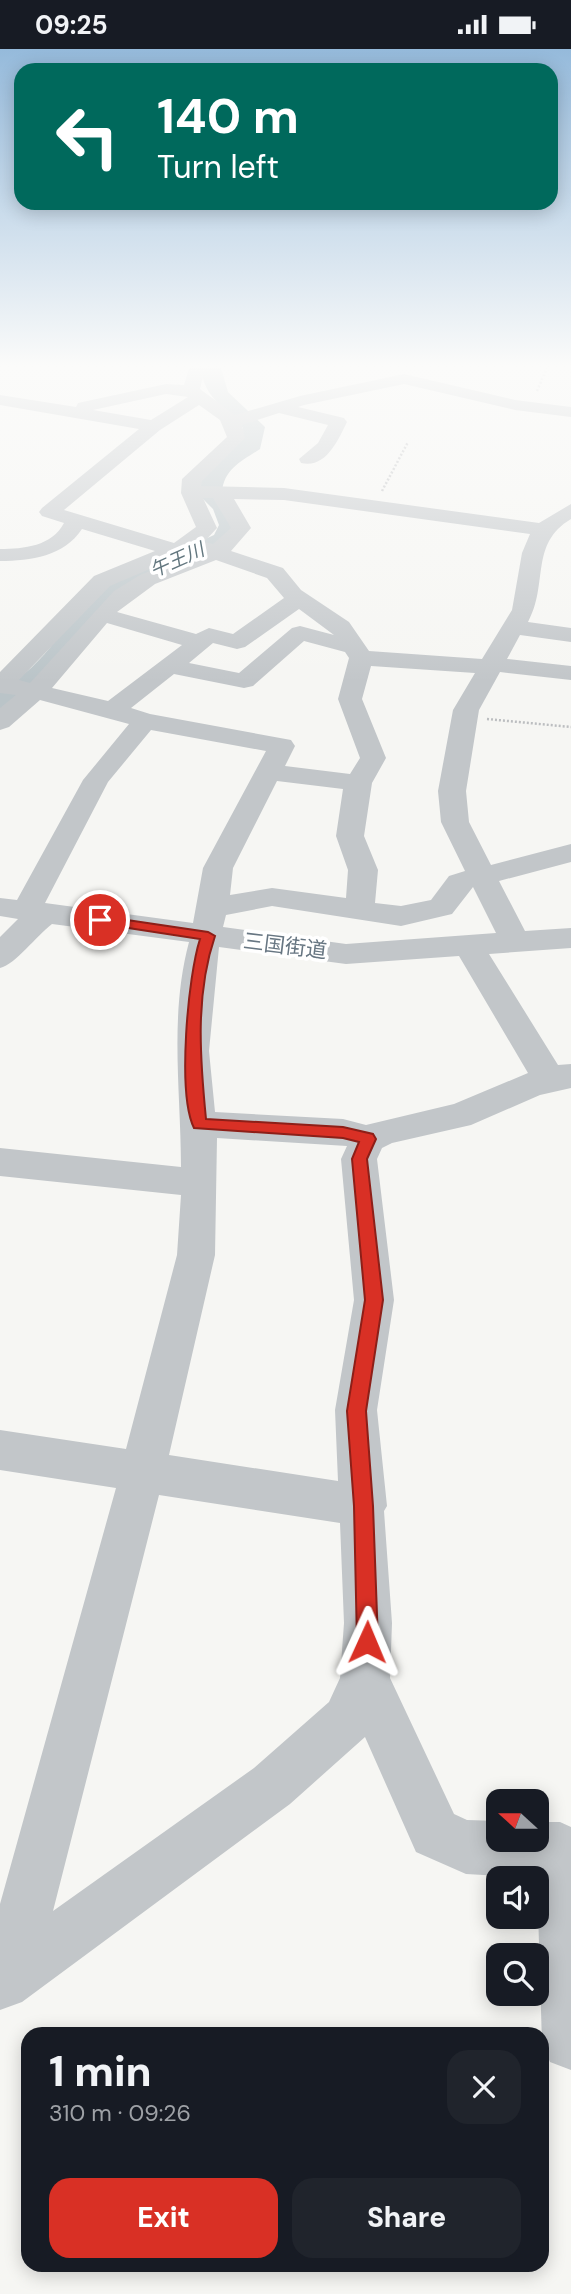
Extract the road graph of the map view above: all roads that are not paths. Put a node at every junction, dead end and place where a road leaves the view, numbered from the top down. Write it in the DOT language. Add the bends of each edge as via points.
graph roads {
  1 [pos="97,473"];
  2 [pos="197,473"];
  3 [pos="219,491"];
  4 [pos="194,492"];
  5 [pos="571,510"];
  6 [pos="76,519"];
  7 [pos="541,529"];
  8 [pos="193,548"];
  9 [pos="0,555"];
  10 [pos="299,599"];
  11 [pos="104,615"];
  12 [pos="513,627"];
  13 [pos="571,635"];
  14 [pos="198,642"];
  15 [pos="358,652"];
  16 [pos="169,666"];
  17 [pos="491,666"];
  18 [pos="571,673"];
  19 [pos="4,685"];
  20 [pos="147,685"];
  21 [pos="35,692"];
  22 [pos="113,710"];
  23 [pos="0,722"];
  24 [pos="145,722"];
  25 [pos="268,772"];
  26 [pos="358,783"];
  27 [pos="571,853"];
  28 [pos="481,878"];
  29 [pos="360,908"];
  30 [pos="24,910"];
  31 [pos="211,922"];
  32 [pos="571,938"];
  33 [pos="516,943"];
  34 [pos="469,947"];
  35 [pos="0,958"];
  36 [pos="559,1076"];
  37 [pos="199,1124"];
  38 [pos="368,1139"];
  39 [pos="0,1162"];
  40 [pos="200,1182"];
  41 [pos="0,1450"];
  42 [pos="143,1470"];
  43 [pos="364,1506"];
  44 [pos="365,1680"];
  45 [pos="4,1980"];
  46 [pos="571,2041"];
  1 -- 6 [label="street" via="49,512"];
  2 -- 4 [label="street" via="192,479"];
  3 -- 4 [label="street"];
  3 -- 7 [label="street" via="284,494"];
  3 -- 8 [label="street" via="241,528 236,538"];
  4 -- 8 [label="street" via="207,528"];
  5 -- 7 [label="street"];
  6 -- 8 [label="street"];
  6 -- 9 [label="street" via="73,530 49,548"];
  7 -- 12 [label="street" via="530,554 529,595"];
  8 -- 10 [label="street" via="275,573"];
  8 -- 11 [label="street" via="134,586"];
  8 -- 19 [label="street" via="102,581"];
  10 -- 14 [label="street" via="237,642 209,635"];
  10 -- 15 [label="street" via="333,620"];
  11 -- 14 [label="street"];
  11 -- 21 [label="street"];
  12 -- 13 [label="street"];
  12 -- 17 [label="street"];
  14 -- 16 [label="street"];
  15 -- 16 [label="street" via="300,633 244,681"];
  15 -- 17 [label="street"];
  15 -- 26 [label="street" via="350,699 373,758"];
  16 -- 20 [label="street"];
  17 -- 18 [label="street"];
  17 -- 28 [label="street" via="465,717 452,791 455,822"];
  19 -- 21 [label="street"];
  20 -- 22 [label="street"];
  20 -- 24 [label="street" via="173,692"];
  21 -- 22 [label="street"];
  21 -- 23 [label="street"];
  22 -- 24 [label="street"];
  24 -- 25 [label="street" via="282,746"];
  24 -- 30 [label="street" via="96,780"];
  25 -- 26 [label="street"];
  25 -- 31 [label="street" via="218,868"];
  26 -- 29 [label="street" via="350,837 363,870"];
  27 -- 28 [label="street"];
  28 -- 29 [label="street" via="459,882 441,907 401,916"];
  28 -- 33 [label="street"];
  29 -- 31 [label="street" via="272,897"];
  30 -- 31 [label="street, 三国街道"];
  30 -- 35 [label="street" via="20,933"];
  31 -- 34 [label="street, 三国街道" via="346,954"];
  31 -- 37 [label="street" via="199,963 192,1051"];
  32 -- 33 [label="street, 三国街道"];
  33 -- 34 [label="street, 三国街道"];
  34 -- 36 [label="street"];
  36 -- 38 [label="street" via="459,1115 386,1129"];
  37 -- 38 [label="street" via="343,1132"];
  37 -- 40 [label="street"];
  38 -- 43 [label="street" via="359,1159 374,1300 356,1411"];
  39 -- 40 [label="street"];
  40 -- 42 [label="street" via="196,1255"];
  41 -- 42 [label="street"];
  42 -- 43 [label="street"];
  42 -- 45 [label="street"];
  43 -- 44 [label="street"];
  44 -- 45 [label="street" via="347,1720 272,1786"];
  44 -- 46 [label="street" via="435,1833 466,1847 560,1849"];
}
